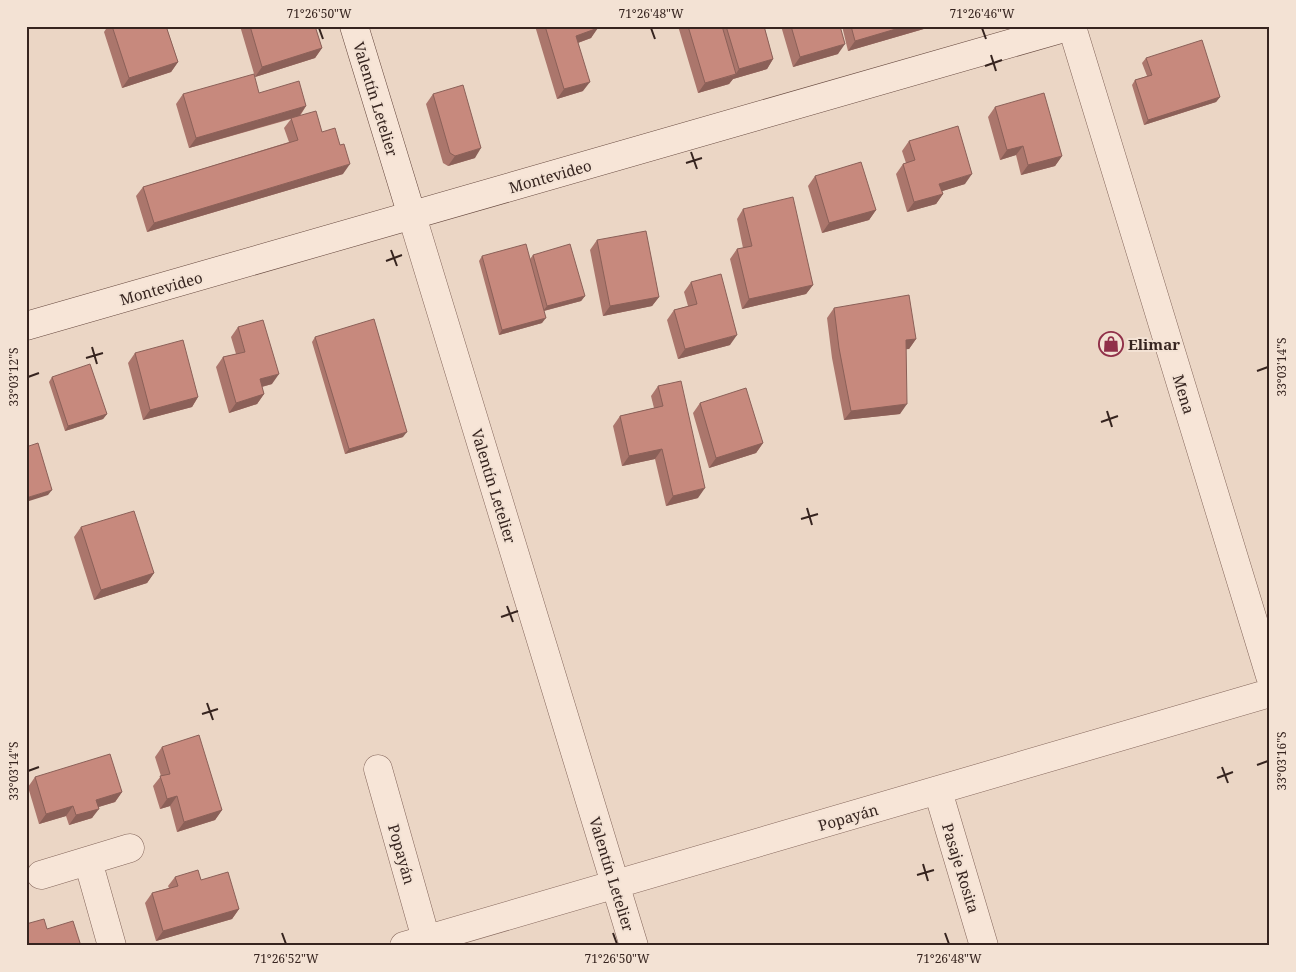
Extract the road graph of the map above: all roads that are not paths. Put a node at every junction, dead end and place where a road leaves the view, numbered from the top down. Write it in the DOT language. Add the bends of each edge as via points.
graph roads {
  1 [pos="354,26"];
  2 [pos="1072,26"];
  3 [pos="412,216"];
  4 [pos="26,326"];
  5 [pos="1270,676"];
  6 [pos="1270,694"];
  7 [pos="378,769"];
  8 [pos="938,791"];
  9 [pos="130,848"];
  10 [pos="88,861"];
  11 [pos="41,875"];
  12 [pos="614,884"];
  13 [pos="420,944"];
  14 [pos="112,946"];
  15 [pos="634,946"];
  16 [pos="984,946"];
  1 -- 3 [label="street, Valentín Letelier"];
  2 -- 3 [label="street, Montevideo"];
  2 -- 5 [label="street, Mena"];
  3 -- 4 [label="street, Montevideo"];
  3 -- 12 [label="street, Valentín Letelier"];
  6 -- 8 [label="street, Popayán"];
  7 -- 13 [label="street, Popayán"];
  8 -- 12 [label="street, Popayán"];
  8 -- 16 [label="street, Pasaje Rosita"];
  9 -- 10 [label="street"];
  10 -- 11 [label="street"];
  10 -- 14 [label="street"];
  12 -- 13 [label="street, Popayán"];
  12 -- 15 [label="street, Valentín Letelier"];
}
